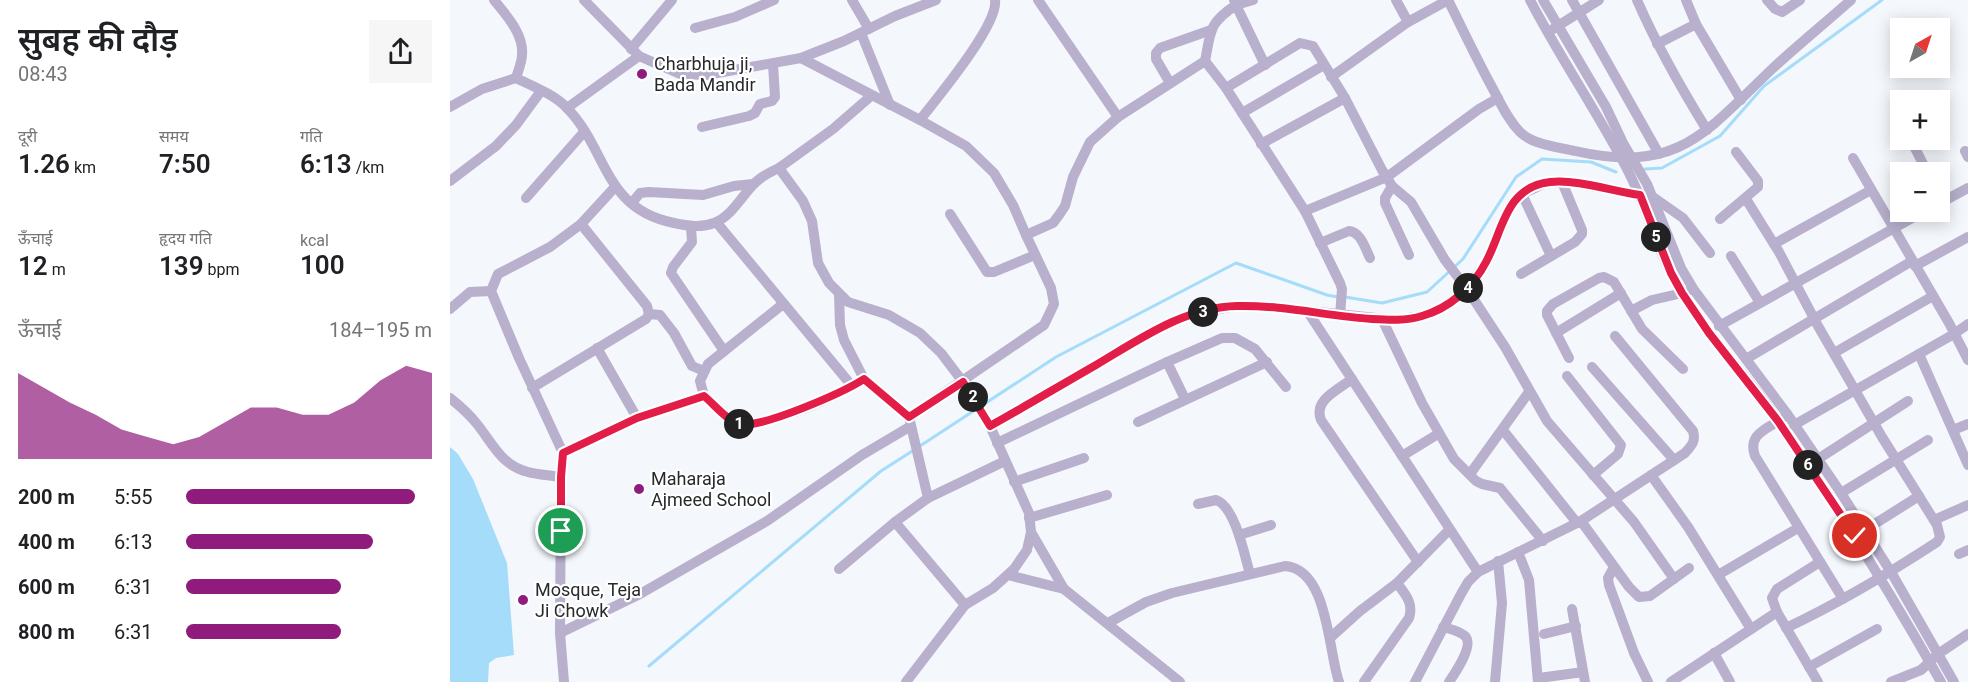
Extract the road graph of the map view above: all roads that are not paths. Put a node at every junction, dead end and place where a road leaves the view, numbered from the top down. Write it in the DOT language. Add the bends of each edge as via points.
graph roads {
  1 [pos="494,0"];
  2 [pos="584,0"];
  3 [pos="672,0"];
  4 [pos="774,0"];
  5 [pos="852,0"];
  6 [pos="936,0"];
  7 [pos="994,0"];
  8 [pos="1038,0"];
  9 [pos="1253,0"];
  10 [pos="1396,0"];
  11 [pos="1448,0"];
  12 [pos="1530,0"];
  13 [pos="1543,0"];
  14 [pos="1572,0"];
  15 [pos="1599,0"];
  16 [pos="1637,0"];
  17 [pos="1686,0"];
  18 [pos="1767,0"];
  19 [pos="1800,0"];
  20 [pos="1851,0"];
  21 [pos="1235,2"];
  22 [pos="1579,12"];
  23 [pos="1408,22"];
  24 [pos="1696,24"];
  25 [pos="695,28"];
  26 [pos="1553,29"];
  27 [pos="1211,30"];
  28 [pos="865,31"];
  29 [pos="1657,44"];
  30 [pos="635,52"];
  31 [pos="801,58"];
  32 [pos="1205,61"];
  33 [pos="772,64"];
  34 [pos="1265,65"];
  35 [pos="1324,65"];
  36 [pos="1331,77"];
  37 [pos="516,78"];
  38 [pos="1170,83"];
  39 [pos="1226,88"];
  40 [pos="541,91"];
  41 [pos="871,96"];
  42 [pos="1345,98"];
  43 [pos="1498,98"];
  44 [pos="1741,100"];
  45 [pos="890,105"];
  46 [pos="450,107"];
  47 [pos="567,108"];
  48 [pos="1242,113"];
  49 [pos="1118,117"];
  50 [pos="920,120"];
  51 [pos="702,127"];
  52 [pos="1707,130"];
  53 [pos="584,132"];
  54 [pos="1261,144"];
  55 [pos="1736,152"];
  56 [pos="1659,154"];
  57 [pos="1621,158"];
  58 [pos="1853,158"];
  59 [pos="1632,164"];
  60 [pos="779,168"];
  61 [pos="450,181"];
  62 [pos="1390,181"];
  63 [pos="1562,182"];
  64 [pos="753,184"];
  65 [pos="615,187"];
  66 [pos="1968,188"];
  67 [pos="1871,190"];
  68 [pos="1638,192"];
  69 [pos="1522,194"];
  70 [pos="1950,196"];
  71 [pos="1653,197"];
  72 [pos="526,198"];
  73 [pos="1746,199"];
  74 [pos="632,203"];
  75 [pos="1305,212"];
  76 [pos="950,214"];
  77 [pos="1720,219"];
  78 [pos="1903,222"];
  79 [pos="717,223"];
  80 [pos="581,224"];
  81 [pos="691,227"];
  82 [pos="1893,227"];
  83 [pos="1026,235"];
  84 [pos="1968,237"];
  85 [pos="1320,243"];
  86 [pos="1774,244"];
  87 [pos="1710,253"];
  88 [pos="1035,255"];
  89 [pos="1408,255"];
  90 [pos="1551,256"];
  91 [pos="1731,256"];
  92 [pos="1370,258"];
  93 [pos="1914,264"];
  94 [pos="1521,274"];
  95 [pos="1795,282"];
  96 [pos="1465,286"];
  97 [pos="1694,290"];
  98 [pos="490,291"];
  99 [pos="1621,293"];
  100 [pos="1682,293"];
  101 [pos="839,294"];
  102 [pos="1933,296"];
  103 [pos="1760,301"];
  104 [pos="783,304"];
  105 [pos="450,309"];
  106 [pos="1341,311"];
  107 [pos="1631,311"];
  108 [pos="1308,312"];
  109 [pos="649,314"];
  110 [pos="1814,318"];
  111 [pos="1382,319"];
  112 [pos="1968,324"];
  113 [pos="1719,326"];
  114 [pos="1556,333"];
  115 [pos="1954,334"];
  116 [pos="1615,336"];
  117 [pos="597,348"];
  118 [pos="724,351"];
  119 [pos="1834,352"];
  120 [pos="1919,354"];
  121 [pos="1569,358"];
  122 [pos="1746,359"];
  123 [pos="1968,360"];
  124 [pos="1167,362"];
  125 [pos="1267,362"];
  126 [pos="1592,367"];
  127 [pos="1683,369"];
  128 [pos="704,371"];
  129 [pos="1567,376"];
  130 [pos="864,379"];
  131 [pos="1352,379"];
  132 [pos="963,382"];
  133 [pos="852,386"];
  134 [pos="1286,387"];
  135 [pos="532,388"];
  136 [pos="1855,389"];
  137 [pos="1529,392"];
  138 [pos="704,396"];
  139 [pos="450,398"];
  140 [pos="1185,399"];
  141 [pos="1908,401"];
  142 [pos="637,418"];
  143 [pos="1783,418"];
  144 [pos="910,421"];
  145 [pos="1138,422"];
  146 [pos="989,423"];
  147 [pos="1874,423"];
  148 [pos="1968,424"];
  149 [pos="1794,425"];
  150 [pos="1503,430"];
  151 [pos="1953,430"];
  152 [pos="1438,434"];
  153 [pos="1928,440"];
  154 [pos="997,443"];
  155 [pos="563,453"];
  156 [pos="1402,456"];
  157 [pos="1084,458"];
  158 [pos="1818,459"];
  159 [pos="1674,460"];
  160 [pos="1897,460"];
  161 [pos="1005,461"];
  162 [pos="1968,465"];
  163 [pos="1470,474"];
  164 [pos="1651,475"];
  165 [pos="1593,476"];
  166 [pos="561,477"];
  167 [pos="1014,482"];
  168 [pos="1841,493"];
  169 [pos="1107,495"];
  170 [pos="1919,496"];
  171 [pos="928,498"];
  172 [pos="1614,500"];
  173 [pos="1198,504"];
  174 [pos="1968,505"];
  175 [pos="1029,518"];
  176 [pos="1934,520"];
  177 [pos="895,522"];
  178 [pos="1579,522"];
  179 [pos="1271,525"];
  180 [pos="1798,528"];
  181 [pos="1449,530"];
  182 [pos="1865,530"];
  183 [pos="1031,532"];
  184 [pos="1239,535"];
  185 [pos="1543,541"];
  186 [pos="1518,552"];
  187 [pos="1498,561"];
  188 [pos="1418,562"];
  189 [pos="1820,562"];
  190 [pos="1614,567"];
  191 [pos="1689,568"];
  192 [pos="839,569"];
  193 [pos="1478,572"];
  194 [pos="1250,574"];
  195 [pos="1008,575"];
  196 [pos="1718,575"];
  197 [pos="1886,575"];
  198 [pos="1674,579"];
  199 [pos="1397,583"];
  200 [pos="1064,589"];
  201 [pos="1843,599"];
  202 [pos="965,605"];
  203 [pos="1572,609"];
  204 [pos="1777,612"];
  205 [pos="1107,623"];
  206 [pos="1575,626"];
  207 [pos="1443,627"];
  208 [pos="1786,628"];
  209 [pos="1751,629"];
  210 [pos="1877,629"];
  211 [pos="560,633"];
  212 [pos="1544,634"];
  213 [pos="1968,634"];
  214 [pos="1330,638"];
  215 [pos="1714,653"];
  216 [pos="1938,654"];
  217 [pos="1930,662"];
  218 [pos="1809,667"];
  219 [pos="1584,677"];
  220 [pos="1538,680"];
  221 [pos="1366,681"];
  222 [pos="564,682"];
  223 [pos="906,682"];
  224 [pos="1180,682"];
  225 [pos="1339,682"];
  226 [pos="1415,682"];
  227 [pos="1449,682"];
  228 [pos="1495,682"];
  229 [pos="1648,682"];
  230 [pos="1671,682"];
  231 [pos="1730,682"];
  232 [pos="1818,682"];
  233 [pos="1891,682"];
  234 [pos="1941,682"];
  235 [pos="1954,682"];
  1 -- 37 [label="street" via="520,40 522,55"];
  2 -- 30 [label="street"];
  3 -- 30 [label="street"];
  4 -- 25 [label="street"];
  5 -- 28 [label="street"];
  6 -- 28 [label="street"];
  7 -- 50 [label="street" via="992,19"];
  8 -- 49 [label="street"];
  9 -- 21 [label="street"];
  10 -- 23 [label="street"];
  11 -- 23 [label="street"];
  11 -- 43 [label="street"];
  12 -- 26 [label="street"];
  13 -- 26 [label="street"];
  14 -- 22 [label="street"];
  15 -- 22 [label="street"];
  16 -- 29 [label="street"];
  17 -- 24 [label="street"];
  18 -- 19 [label="street" via="1782,12"];
  20 -- 44 [label="street"];
  21 -- 27 [label="street" via="1219,16"];
  21 -- 34 [label="street"];
  22 -- 26 [label="street"];
  22 -- 56 [label="street"];
  23 -- 36 [label="street"];
  24 -- 29 [label="street"];
  24 -- 44 [label="street"];
  26 -- 57 [label="street"];
  26 -- 59 [label="street" via="1606,107"];
  27 -- 32 [label="street"];
  27 -- 38 [label="street" via="1160,48 1156,53"];
  28 -- 31 [label="street"];
  28 -- 45 [label="street"];
  29 -- 52 [label="street"];
  30 -- 33 [label="street" via="680,74 706,75"];
  30 -- 47 [label="street"];
  31 -- 33 [label="street"];
  31 -- 41 [label="street"];
  32 -- 38 [label="street"];
  32 -- 39 [label="street"];
  33 -- 51 [label="street" via="772,101 759,104 749,116"];
  34 -- 35 [label="street" via="1300,44 1313,46"];
  34 -- 39 [label="street"];
  35 -- 36 [label="street"];
  35 -- 48 [label="street"];
  36 -- 42 [label="street"];
  37 -- 40 [label="street"];
  37 -- 46 [label="street" via="482,89"];
  38 -- 49 [label="street"];
  39 -- 48 [label="street"];
  40 -- 47 [label="street"];
  40 -- 61 [label="street" via="496,147"];
  41 -- 45 [label="street"];
  41 -- 60 [label="street"];
  42 -- 54 [label="street"];
  42 -- 62 [label="street"];
  43 -- 57 [label="street" via="1514,125 1534,141"];
  43 -- 62 [label="street"];
  44 -- 52 [label="street"];
  45 -- 50 [label="street"];
  47 -- 53 [label="street"];
  48 -- 54 [label="street"];
  49 -- 83 [label="street" via="1090,142 1073,177 1065,206 1053,223"];
  50 -- 83 [label="street" via="981,158 1013,205"];
  52 -- 56 [label="street"];
  53 -- 65 [label="street"];
  53 -- 72 [label="street"];
  54 -- 75 [label="street"];
  55 -- 73 [label="street" via="1759,184"];
  56 -- 59 [label="street"];
  57 -- 59 [label="street"];
  58 -- 67 [label="street"];
  59 -- 68 [label="street"];
  59 -- 71 [label="street"];
  60 -- 64 [label="street"];
  60 -- 101 [label="street" via="803,201 812,221 819,263"];
  62 -- 75 [label="street"];
  62 -- 89 [label="street" via="1386,209"];
  62 -- 96 [label="street" via="1411,202"];
  63 -- 68 [label="street"];
  63 -- 69 [label="street" via="1548,182"];
  63 -- 90 [label="street" via="1582,234"];
  64 -- 74 [label="street" via="703,195 640,193"];
  64 -- 79 [label="street"];
  65 -- 74 [label="street"];
  65 -- 80 [label="street"];
  66 -- 70 [label="street"];
  67 -- 82 [label="street"];
  67 -- 86 [label="street"];
  68 -- 71 [label="street"];
  68 -- 100 [label="street"];
  69 -- 90 [label="street"];
  69 -- 96 [label="street" via="1512,203 1487,260"];
  71 -- 87 [label="street" via="1683,218"];
  71 -- 97 [label="street" via="1681,268"];
  73 -- 77 [label="street"];
  73 -- 86 [label="street"];
  74 -- 81 [label="street" via="640,212"];
  75 -- 85 [label="street"];
  76 -- 88 [label="street" via="987,272"];
  78 -- 82 [label="street"];
  79 -- 81 [label="street"];
  79 -- 104 [label="street"];
  80 -- 98 [label="street" via="550,247 498,274"];
  80 -- 109 [label="street" via="647,306"];
  81 -- 118 [label="street" via="692,242 672,273"];
  82 -- 93 [label="street"];
  82 -- 95 [label="street"];
  83 -- 88 [label="street"];
  84 -- 93 [label="street"];
  85 -- 92 [label="street" via="1353,231"];
  85 -- 106 [label="street" via="1342,289"];
  86 -- 95 [label="street"];
  88 -- 132 [label="street" via="1054,304 1044,325"];
  90 -- 94 [label="street"];
  91 -- 103 [label="street"];
  93 -- 102 [label="street"];
  93 -- 110 [label="street"];
  95 -- 103 [label="street"];
  95 -- 110 [label="street"];
  96 -- 111 [label="street" via="1445,306 1422,316"];
  96 -- 137 [label="street"];
  97 -- 100 [label="street"];
  97 -- 113 [label="street"];
  98 -- 105 [label="street" via="470,292"];
  98 -- 135 [label="street"];
  99 -- 107 [label="street"];
  99 -- 114 [label="street"];
  99 -- 114 [label="street" via="1605,277 1553,304 1547,315"];
  100 -- 107 [label="street" via="1652,300"];
  100 -- 143 [label="street" via="1709,333"];
  101 -- 130 [label="street" via="844,340"];
  101 -- 132 [label="street" via="848,302 889,315 920,333"];
  102 -- 115 [label="street"];
  102 -- 119 [label="street"];
  103 -- 113 [label="street"];
  104 -- 118 [label="street"];
  104 -- 133 [label="street"];
  106 -- 108 [label="street"];
  106 -- 111 [label="street"];
  107 -- 127 [label="street" via="1642,329"];
  108 -- 131 [label="street"];
  108 -- 146 [label="street" via="1235,306 1188,315"];
  109 -- 117 [label="street"];
  109 -- 128 [label="street" via="660,315 692,366"];
  110 -- 119 [label="street"];
  110 -- 122 [label="street"];
  111 -- 152 [label="street"];
  112 -- 115 [label="street"];
  113 -- 122 [label="street"];
  114 -- 121 [label="street"];
  115 -- 120 [label="street"];
  115 -- 123 [label="street"];
  116 -- 159 [label="street" via="1693,431 1693,444"];
  117 -- 135 [label="street"];
  117 -- 142 [label="street"];
  118 -- 128 [label="street"];
  119 -- 136 [label="street"];
  120 -- 136 [label="street"];
  120 -- 151 [label="street"];
  122 -- 143 [label="street"];
  124 -- 125 [label="street" via="1222,338 1235,338 1255,349"];
  124 -- 140 [label="street"];
  124 -- 154 [label="street"];
  125 -- 134 [label="street"];
  125 -- 140 [label="street"];
  126 -- 159 [label="street"];
  128 -- 138 [label="street" via="700,381"];
  129 -- 165 [label="street" via="1621,445 1618,454"];
  130 -- 133 [label="street"];
  130 -- 144 [label="street"];
  131 -- 156 [label="street"];
  131 -- 188 [label="street" via="1324,401 1318,412"];
  132 -- 144 [label="street"];
  132 -- 146 [label="street"];
  133 -- 138 [label="street" via="799,410 743,425"];
  135 -- 155 [label="street"];
  136 -- 147 [label="street"];
  136 -- 149 [label="street"];
  137 -- 150 [label="street"];
  137 -- 165 [label="street" via="1547,421"];
  138 -- 142 [label="street"];
  139 -- 166 [label="street" via="478,426 494,450 513,465 527,472"];
  140 -- 145 [label="street"];
  141 -- 147 [label="street"];
  142 -- 155 [label="street"];
  143 -- 149 [label="street"];
  143 -- 180 [label="street" via="1756,435 1752,448"];
  143 -- 197 [label="street"];
  144 -- 171 [label="street"];
  144 -- 211 [label="street" via="767,521 640,594"];
  146 -- 154 [label="street"];
  147 -- 158 [label="street"];
  147 -- 160 [label="street"];
  148 -- 151 [label="street"];
  149 -- 158 [label="street"];
  150 -- 163 [label="street"];
  150 -- 178 [label="street"];
  151 -- 162 [label="street"];
  152 -- 156 [label="street"];
  152 -- 163 [label="street" via="1454,459"];
  153 -- 160 [label="street"];
  154 -- 161 [label="street"];
  155 -- 166 [label="street"];
  156 -- 181 [label="street"];
  157 -- 167 [label="street"];
  158 -- 168 [label="street"];
  159 -- 164 [label="street"];
  160 -- 168 [label="street"];
  160 -- 170 [label="street"];
  161 -- 167 [label="street"];
  161 -- 171 [label="street"];
  163 -- 185 [label="street" via="1482,484 1500,488"];
  164 -- 172 [label="street"];
  164 -- 196 [label="street"];
  165 -- 172 [label="street"];
  166 -- 211 [label="street"];
  167 -- 175 [label="street"];
  168 -- 182 [label="street"];
  169 -- 175 [label="street"];
  170 -- 176 [label="street"];
  170 -- 182 [label="street"];
  171 -- 177 [label="street"];
  172 -- 178 [label="street"];
  172 -- 198 [label="street" via="1644,534"];
  173 -- 184 [label="street" via="1222,501"];
  174 -- 176 [label="street"];
  175 -- 183 [label="street"];
  176 -- 197 [label="street" via="1940,537 1937,542"];
  177 -- 192 [label="street"];
  177 -- 202 [label="street"];
  178 -- 185 [label="street"];
  178 -- 190 [label="street"];
  179 -- 184 [label="street"];
  180 -- 189 [label="street"];
  180 -- 196 [label="street"];
  181 -- 188 [label="street"];
  181 -- 193 [label="street"];
  182 -- 197 [label="street"];
  183 -- 195 [label="street" via="1027,550"];
  183 -- 200 [label="street"];
  184 -- 194 [label="street"];
  185 -- 186 [label="street"];
  186 -- 187 [label="street"];
  186 -- 220 [label="street" via="1529,580"];
  187 -- 193 [label="street"];
  187 -- 228 [label="street" via="1502,603"];
  188 -- 199 [label="street"];
  189 -- 201 [label="street"];
  189 -- 204 [label="street" via="1777,589 1772,598"];
  190 -- 198 [label="street" via="1635,594 1644,598"];
  190 -- 229 [label="street" via="1609,585"];
  191 -- 198 [label="street"];
  193 -- 207 [label="street" via="1468,582"];
  194 -- 205 [label="street" via="1146,602"];
  194 -- 214 [label="street" via="1285,566 1302,571 1321,604"];
  195 -- 200 [label="street"];
  195 -- 202 [label="street"];
  196 -- 209 [label="street"];
  197 -- 201 [label="street"];
  197 -- 216 [label="street"];
  197 -- 217 [label="street"];
  199 -- 214 [label="street"];
  199 -- 221 [label="street" via="1412,610"];
  200 -- 205 [label="street"];
  201 -- 208 [label="street"];
  202 -- 223 [label="street"];
  203 -- 206 [label="street"];
  204 -- 208 [label="street"];
  204 -- 209 [label="street"];
  205 -- 224 [label="street"];
  206 -- 212 [label="street"];
  206 -- 219 [label="street"];
  207 -- 226 [label="street"];
  207 -- 227 [label="street" via="1460,632 1468,643"];
  208 -- 218 [label="street"];
  209 -- 215 [label="street"];
  210 -- 218 [label="street"];
  211 -- 222 [label="street"];
  213 -- 216 [label="street"];
  214 -- 225 [label="street"];
  215 -- 230 [label="street"];
  215 -- 231 [label="street"];
  216 -- 217 [label="street"];
  216 -- 235 [label="street"];
  217 -- 233 [label="street"];
  217 -- 234 [label="street"];
  218 -- 232 [label="street"];
  219 -- 220 [label="street"];
}
